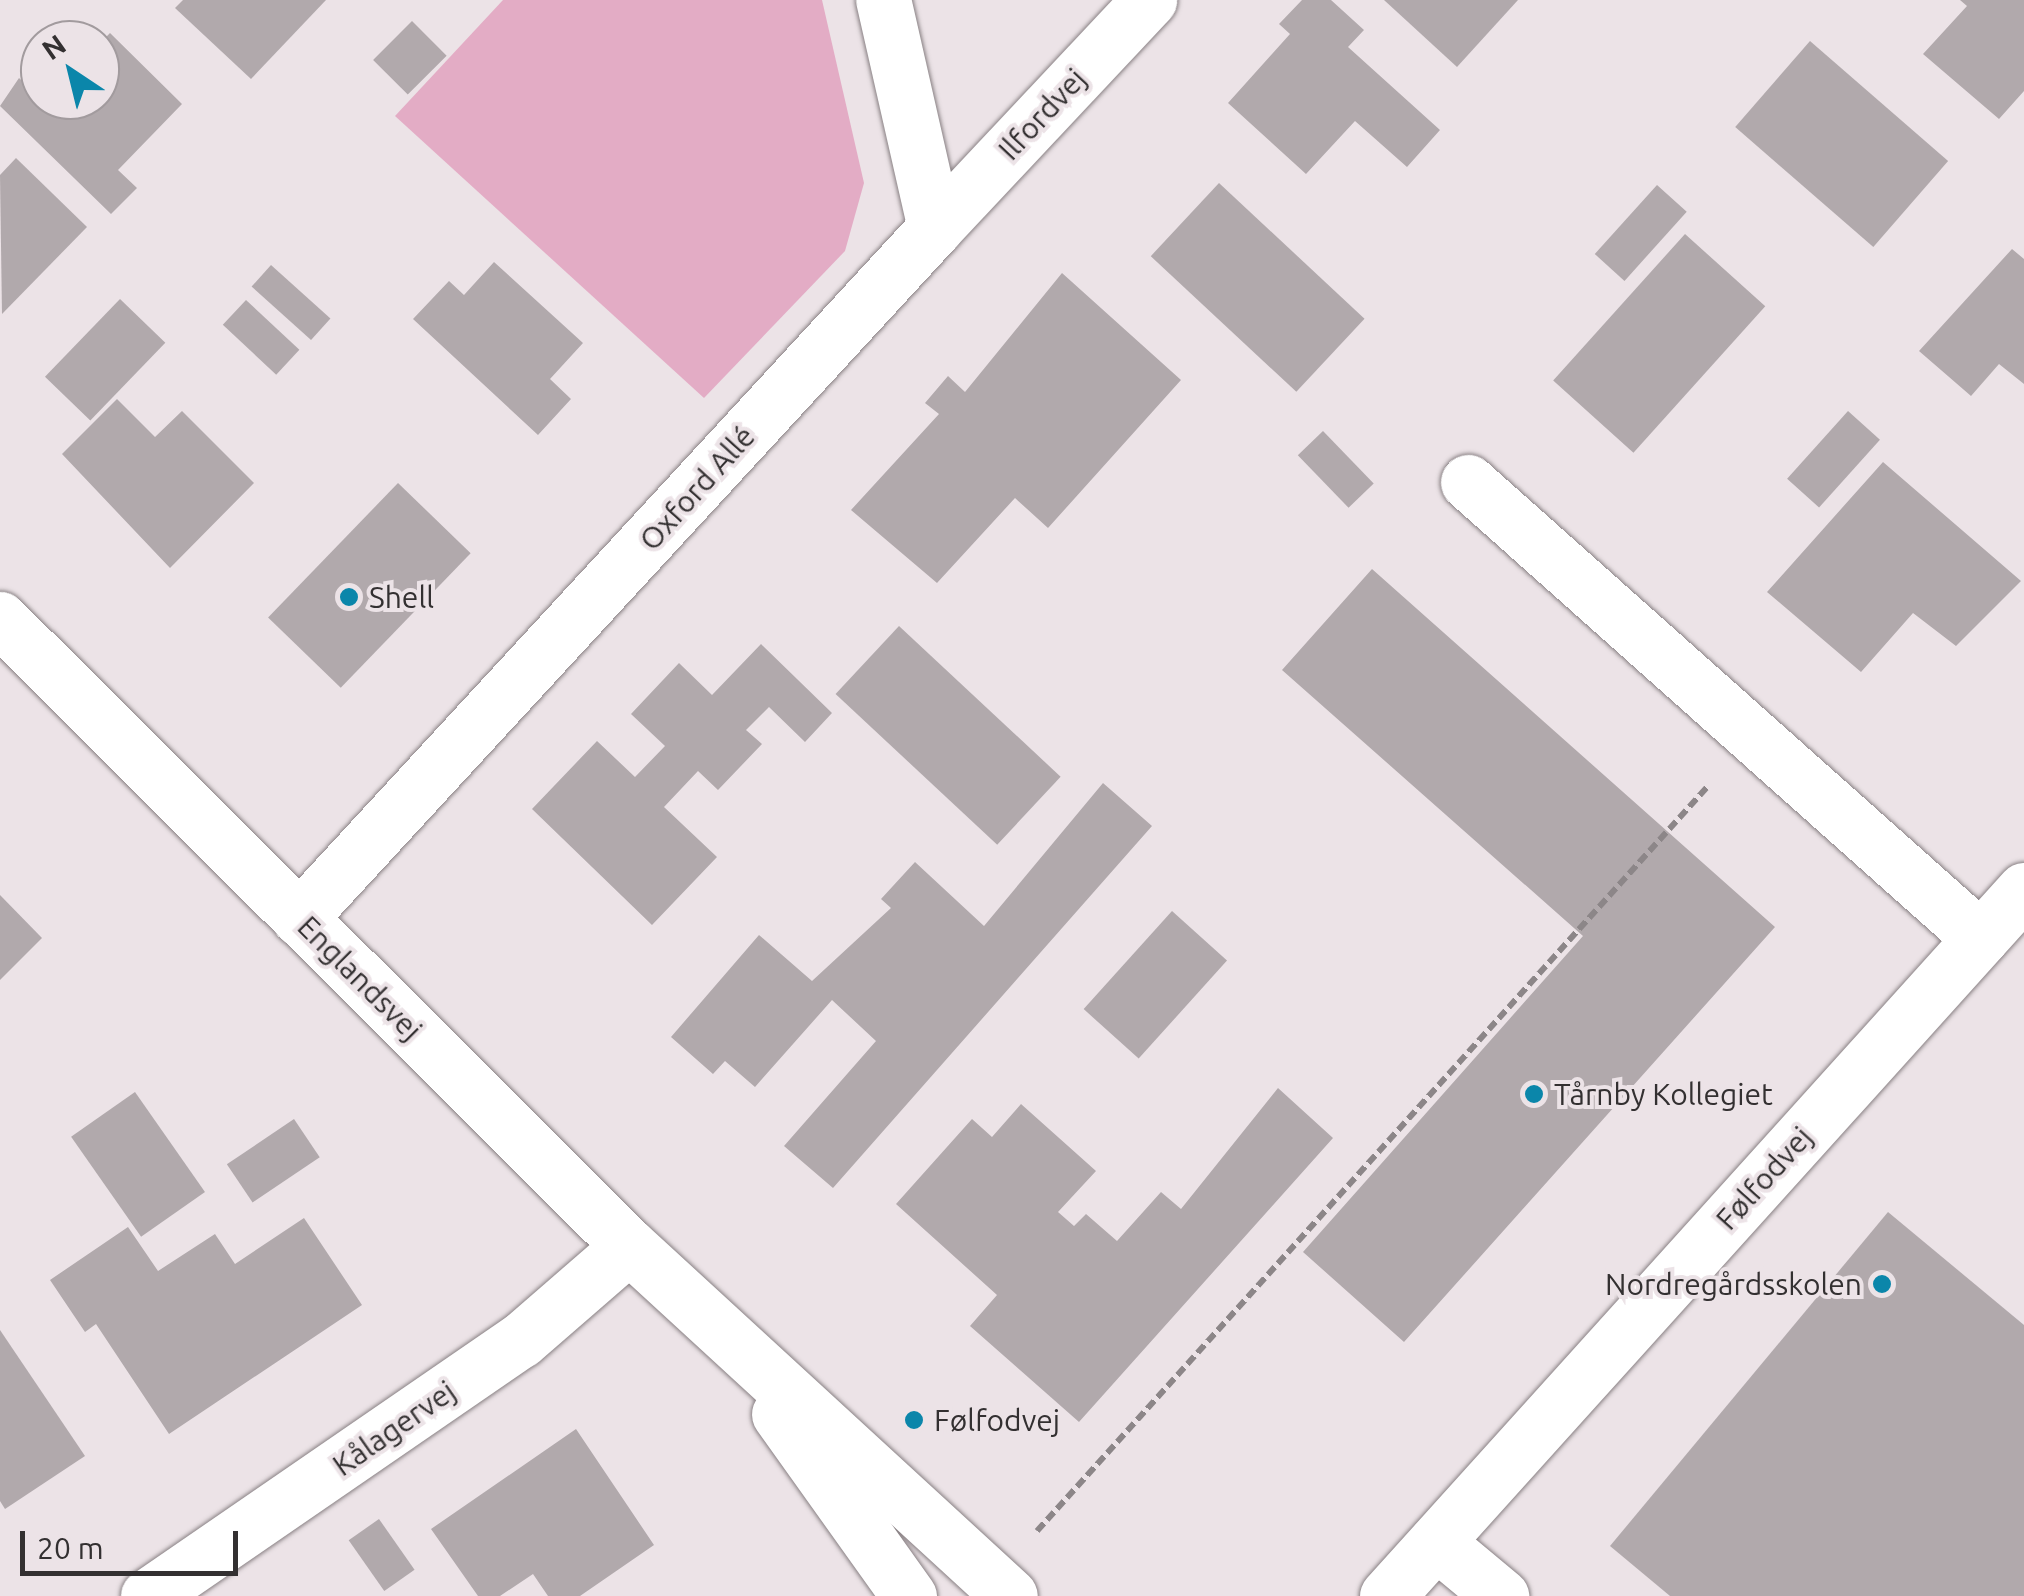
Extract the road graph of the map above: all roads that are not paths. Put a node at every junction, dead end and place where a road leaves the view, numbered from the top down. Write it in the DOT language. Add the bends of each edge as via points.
graph roads {
  1 [pos="884,0"];
  2 [pos="1149,0"];
  3 [pos="935,228"];
  4 [pos="1468,482"];
  5 [pos="0,619"];
  6 [pos="2024,890"];
  7 [pos="299,918"];
  8 [pos="1980,938"];
  9 [pos="628,1246"];
  10 [pos="723,1333"];
  11 [pos="1436,1542"];
  12 [pos="1002,1588"];
  13 [pos="148,1596"];
  14 [pos="909,1596"];
  15 [pos="1387,1596"];
  16 [pos="1502,1596"];
  1 -- 3 [label="street"];
  2 -- 3 [label="street, Ilfordvej"];
  3 -- 7 [label="street, Oxford Allé"];
  4 -- 8 [label="street"];
  5 -- 7 [label="street, Englandsvej"];
  6 -- 8 [label="street, Følfodvej"];
  7 -- 9 [label="street, Englandsvej"];
  8 -- 11 [label="street, Følfodvej"];
  9 -- 10 [label="street, Englandsvej"];
  9 -- 13 [label="street, Kålagervej" via="522,1340"];
  10 -- 12 [label="street, Englandsvej"];
  10 -- 14 [label="street, Englandsvej"];
  11 -- 15 [label="street, Følfodvej"];
  11 -- 16 [label="street"];
}
